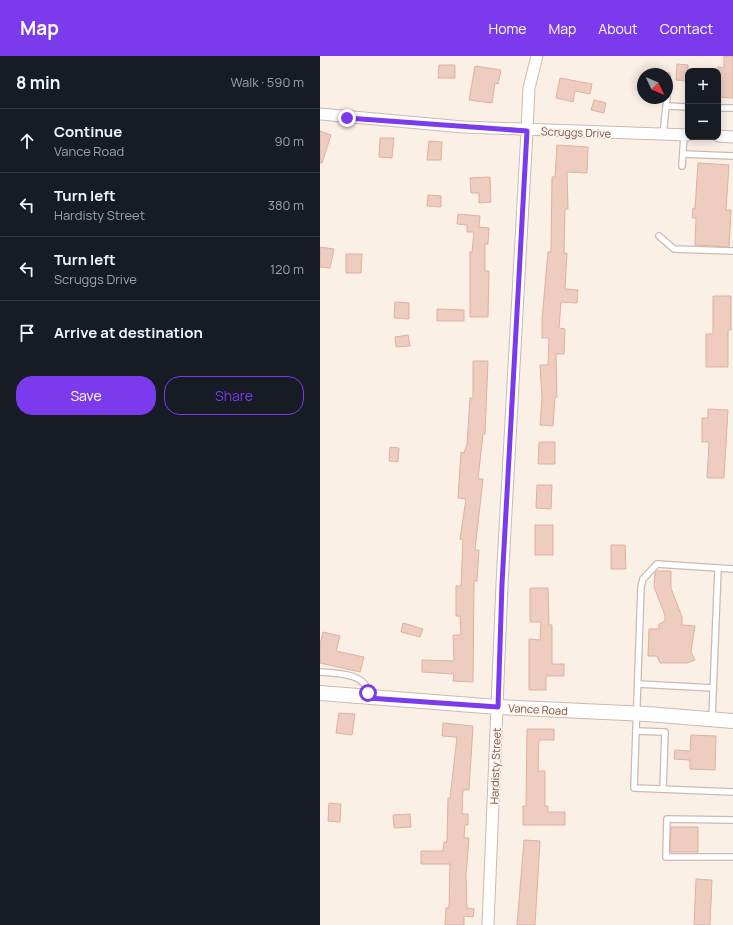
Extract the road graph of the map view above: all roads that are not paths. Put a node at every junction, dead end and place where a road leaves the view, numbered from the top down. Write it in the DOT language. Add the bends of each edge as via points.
graph roads {
  1 [pos="537,56"];
  2 [pos="667,106"];
  3 [pos="685,107"];
  4 [pos="721,108"];
  5 [pos="733,108"];
  6 [pos="320,114"];
  7 [pos="527,131"];
  8 [pos="663,134"];
  9 [pos="685,135"];
  10 [pos="721,136"];
  11 [pos="733,137"];
  12 [pos="685,140"];
  13 [pos="684,154"];
  14 [pos="733,156"];
  15 [pos="682,166"];
  16 [pos="659,236"];
  17 [pos="733,252"];
  18 [pos="718,568"];
  19 [pos="733,569"];
  20 [pos="320,672"];
  21 [pos="638,684"];
  22 [pos="713,688"];
  23 [pos="320,693"];
  24 [pos="368,698"];
  25 [pos="498,707"];
  26 [pos="636,714"];
  27 [pos="712,719"];
  28 [pos="733,721"];
  29 [pos="636,731"];
  30 [pos="663,789"];
  31 [pos="733,792"];
  32 [pos="733,820"];
  33 [pos="733,857"];
  34 [pos="488,925"];
  1 -- 7 [label="street, Hardisty Street" via="529,88"];
  2 -- 3 [label="lane"];
  2 -- 8 [label="lane"];
  4 -- 5 [label="lane"];
  6 -- 7 [label="street, Scruggs Drive"];
  7 -- 8 [label="street, Scruggs Drive"];
  7 -- 25 [label="street, Hardisty Street"];
  8 -- 9 [label="street, Scruggs Drive"];
  10 -- 11 [label="street"];
  12 -- 13 [label="lane"];
  13 -- 14 [label="lane"];
  13 -- 15 [label="lane"];
  16 -- 17 [label="lane" via="674,249"];
  18 -- 19 [label="lane"];
  18 -- 21 [label="lane" via="658,564 643,579"];
  18 -- 22 [label="lane"];
  20 -- 24 [label="lane" via="352,676 365,685"];
  21 -- 22 [label="lane"];
  21 -- 26 [label="lane"];
  22 -- 27 [label="lane"];
  23 -- 24 [label="street, Vance Road"];
  24 -- 25 [label="street, Vance Road"];
  25 -- 26 [label="street, Vance Road"];
  25 -- 34 [label="street, Hardisty Street"];
  26 -- 27 [label="street, Vance Road"];
  26 -- 29 [label="lane"];
  27 -- 28 [label="street, Vance Road"];
  29 -- 30 [label="lane" via="634,788"];
  29 -- 30 [label="lane" via="665,732"];
  30 -- 31 [label="lane"];
  32 -- 33 [label="lane" via="667,819 666,857"];
}
